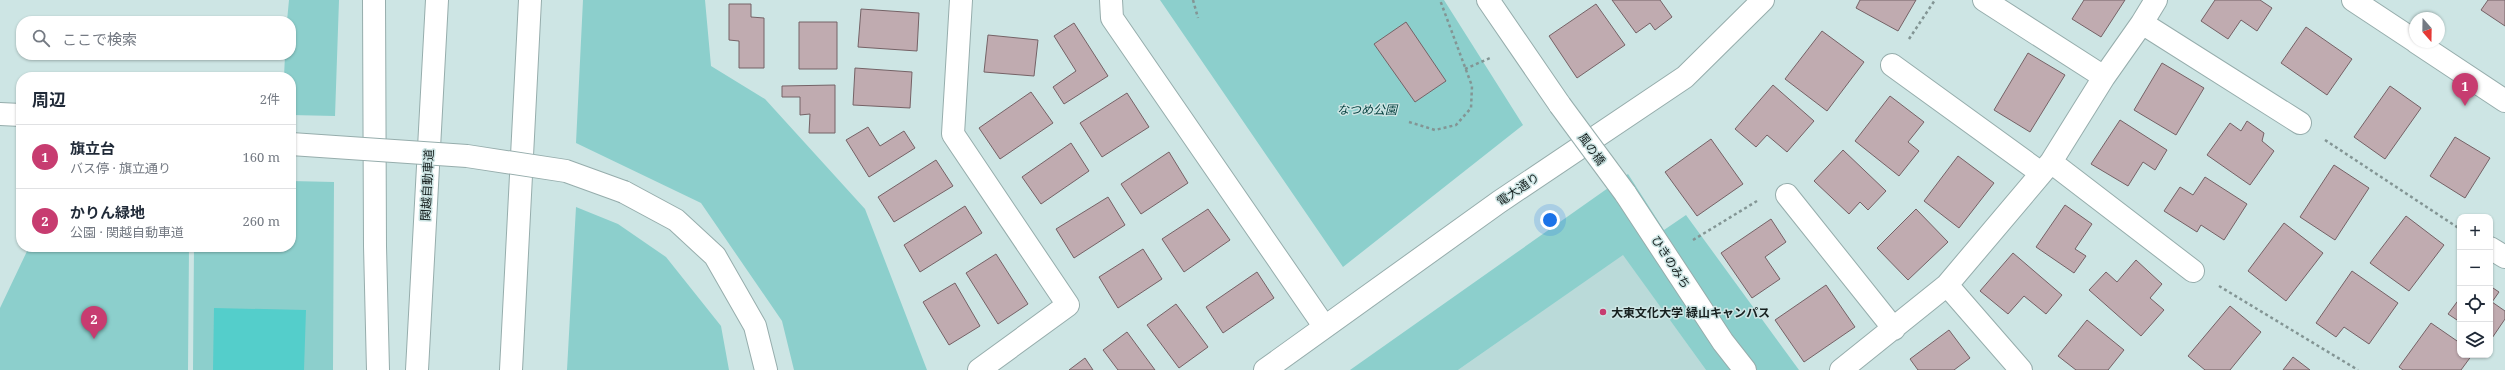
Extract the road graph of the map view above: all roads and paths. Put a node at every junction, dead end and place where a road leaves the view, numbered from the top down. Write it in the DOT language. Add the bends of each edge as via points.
graph roads {
  1 [pos="374,0"];
  2 [pos="437,0"];
  3 [pos="530,0"];
  4 [pos="961,0"];
  5 [pos="1111,0"];
  6 [pos="1193,0"];
  7 [pos="1440,0"];
  8 [pos="1488,0"];
  9 [pos="1763,0"];
  10 [pos="1935,0"];
  11 [pos="1984,0"];
  12 [pos="2156,0"];
  13 [pos="2352,0"];
  14 [pos="1198,18"];
  15 [pos="2142,24"];
  16 [pos="2409,38"];
  17 [pos="2424,48"];
  18 [pos="1490,58"];
  19 [pos="1892,64"];
  20 [pos="1465,69"];
  21 [pos="2104,77"];
  22 [pos="2505,101"];
  23 [pos="0,114"];
  24 [pos="16,115"];
  25 [pos="1409,122"];
  26 [pos="2300,123"];
  27 [pos="296,144"];
  28 [pos="2046,167"];
  29 [pos="1625,193"];
  30 [pos="1787,195"];
  31 [pos="2457,227"];
  32 [pos="2493,250"];
  33 [pos="1667,256"];
  34 [pos="2505,257"];
  35 [pos="2193,271"];
  36 [pos="1947,286"];
  37 [pos="1324,326"];
  38 [pos="1894,329"];
  39 [pos="378,370"];
  40 [pos="417,370"];
  41 [pos="511,370"];
  42 [pos="766,370"];
  43 [pos="978,370"];
  44 [pos="1265,370"];
  45 [pos="1745,370"];
  46 [pos="1841,370"];
  47 [pos="2021,370"];
  48 [pos="2358,370"];
  1 -- 39 [label="main road"];
  2 -- 40 [label="main road, 関越自動車道"];
  3 -- 41 [label="main road"];
  4 -- 43 [label="main road" via="953,134 1068,305"];
  5 -- 37 [label="main road" via="1112,18"];
  6 -- 14 [label="path"];
  7 -- 20 [label="path"];
  8 -- 29 [label="main road, 風の橋, bridge" via="1560,105"];
  9 -- 37 [label="main road, 電大通り" via="1685,77 1499,202"];
  10 -- 19 [label="path"];
  11 -- 21 [label="main road"];
  12 -- 15 [label="main road"];
  13 -- 16 [label="main road"];
  15 -- 21 [label="main road"];
  15 -- 26 [label="main road"];
  17 -- 22 [label="main road"];
  18 -- 20 [label="path"];
  19 -- 28 [label="main road"];
  20 -- 25 [label="path" via="1472,86 1471,108 1456,125 1435,130"];
  21 -- 28 [label="main road"];
  23 -- 24 [label="main road"];
  26 -- 31 [label="path"];
  27 -- 42 [label="main road, bridge" via="467,156 566,171 624,192 676,220 715,256 755,326"];
  28 -- 35 [label="main road"];
  28 -- 36 [label="main road"];
  29 -- 33 [label="main road, ひきのみち"];
  30 -- 33 [label="path" via="1758,200"];
  30 -- 38 [label="main road"];
  32 -- 34 [label="main road"];
  33 -- 45 [label="main road, ひきのみち" via="1723,342"];
  35 -- 48 [label="path"];
  36 -- 38 [label="main road"];
  36 -- 47 [label="main road"];
  37 -- 44 [label="main road, 電大通り"];
  38 -- 46 [label="main road"];
}
